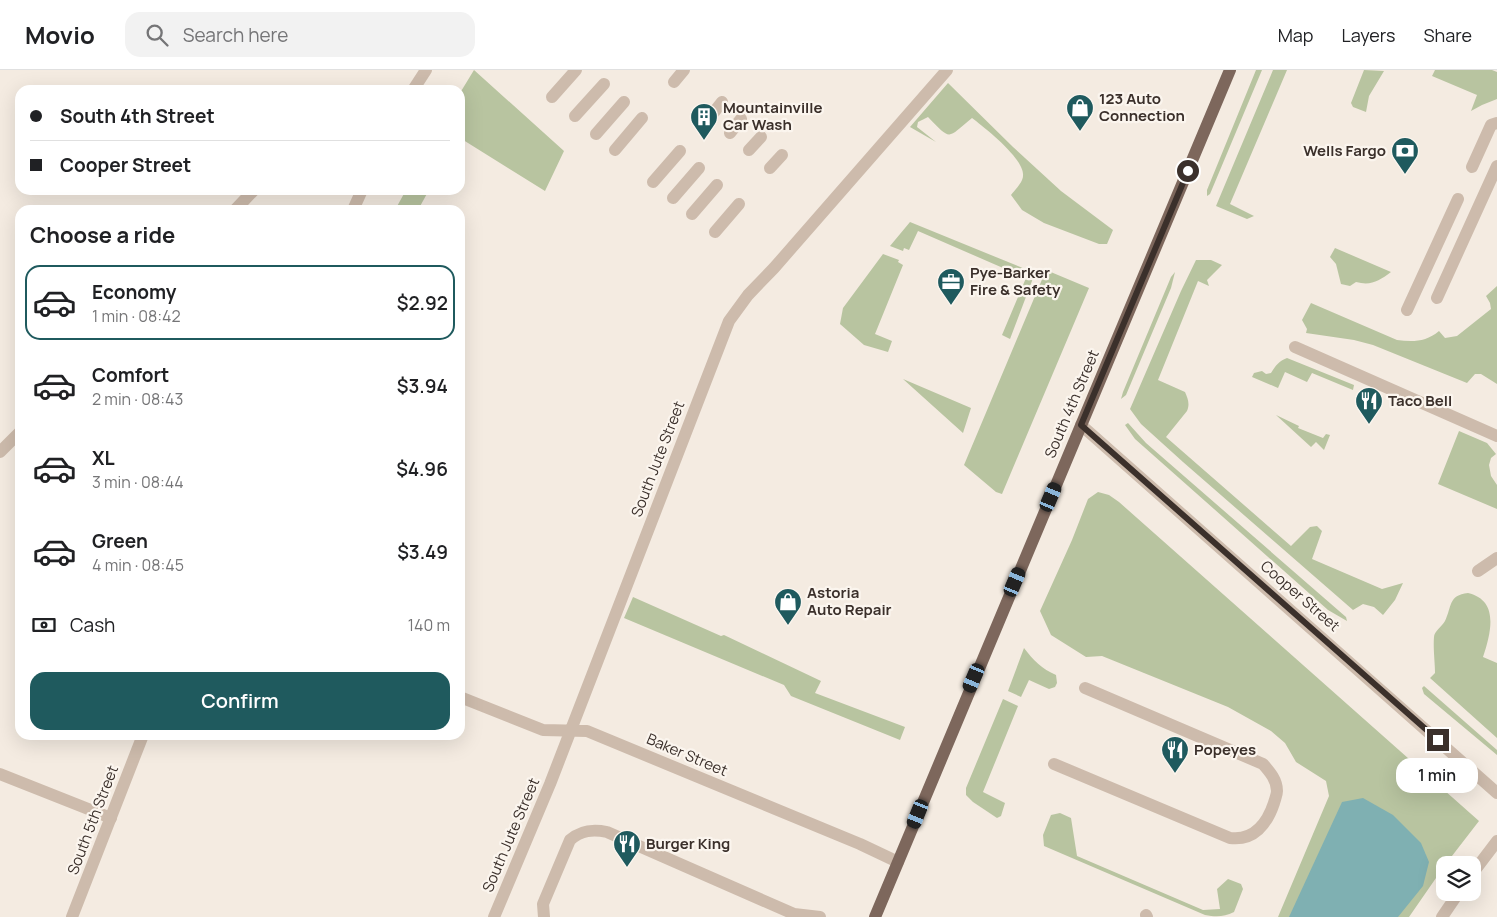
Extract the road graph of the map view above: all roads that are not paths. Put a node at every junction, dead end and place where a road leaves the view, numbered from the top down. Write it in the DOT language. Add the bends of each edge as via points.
graph roads {
  1 [pos="426,70"];
  2 [pos="576,70"];
  3 [pos="684,70"];
  4 [pos="947,70"];
  5 [pos="1230,70"];
  6 [pos="674,82"];
  7 [pos="604,84"];
  8 [pos="416,85"];
  9 [pos="552,97"];
  10 [pos="624,102"];
  11 [pos="722,102"];
  12 [pos="575,116"];
  13 [pos="711,116"];
  14 [pos="642,118"];
  15 [pos="741,120"];
  16 [pos="1497,123"];
  17 [pos="730,133"];
  18 [pos="596,134"];
  19 [pos="761,137"];
  20 [pos="615,150"];
  21 [pos="749,150"];
  22 [pos="680,152"];
  23 [pos="782,156"];
  24 [pos="1497,166"];
  25 [pos="699,168"];
  26 [pos="770,168"];
  27 [pos="1472,168"];
  28 [pos="653,182"];
  29 [pos="717,185"];
  30 [pos="249,195"];
  31 [pos="672,198"];
  32 [pos="1458,199"];
  33 [pos="739,204"];
  34 [pos="240,205"];
  35 [pos="692,214"];
  36 [pos="714,232"];
  37 [pos="1437,298"];
  38 [pos="1407,310"];
  39 [pos="1295,347"];
  40 [pos="1081,425"];
  41 [pos="1497,436"];
  42 [pos="15,437"];
  43 [pos="0,452"];
  44 [pos="1497,558"];
  45 [pos="1478,571"];
  46 [pos="1085,688"];
  47 [pos="465,699"];
  48 [pos="569,731"];
  49 [pos="142,740"];
  50 [pos="1054,764"];
  51 [pos="0,774"];
  52 [pos="1497,793"];
  53 [pos="111,818"];
  54 [pos="1497,841"];
  55 [pos="898,862"];
  56 [pos="1481,862"];
  57 [pos="1453,901"];
  58 [pos="72,917"];
  59 [pos="494,917"];
  60 [pos="544,917"];
  61 [pos="820,917"];
  62 [pos="875,917"];
  63 [pos="1442,917"];
  1 -- 8 [label="street"];
  2 -- 9 [label="street"];
  3 -- 6 [label="street"];
  4 -- 48 [label="street, South Jute Street" via="748,295 729,321"];
  5 -- 40 [label="main road, South 4th Street"];
  7 -- 12 [label="street"];
  10 -- 18 [label="street"];
  11 -- 13 [label="street"];
  14 -- 20 [label="street"];
  15 -- 17 [label="street"];
  16 -- 27 [label="street" via="1491,125"];
  19 -- 21 [label="street"];
  22 -- 28 [label="street"];
  23 -- 26 [label="street"];
  24 -- 37 [label="street"];
  25 -- 31 [label="street"];
  29 -- 35 [label="street"];
  30 -- 34 [label="street"];
  32 -- 38 [label="street"];
  33 -- 36 [label="street"];
  39 -- 41 [label="street"];
  40 -- 52 [label="street, Cooper Street"];
  40 -- 55 [label="main road, South 4th Street"];
  42 -- 43 [label="street"];
  44 -- 45 [label="street"];
  46 -- 50 [label="street" via="1263,764 1274,777 1277,792 1272,809 1259,830 1240,839 1230,838"];
  47 -- 48 [label="street, Baker Street" via="543,730"];
  48 -- 55 [label="street, Baker Street" via="587,731"];
  48 -- 59 [label="street, South Jute Street"];
  49 -- 53 [label="street, South 5th Street"];
  51 -- 53 [label="street"];
  53 -- 58 [label="street, South 5th Street"];
  54 -- 56 [label="street"];
  55 -- 62 [label="main road, South 4th Street"];
  57 -- 63 [label="street"];
  60 -- 61 [label="street" via="543,904 570,840 582,832 595,830 607,832 794,914"];
}
